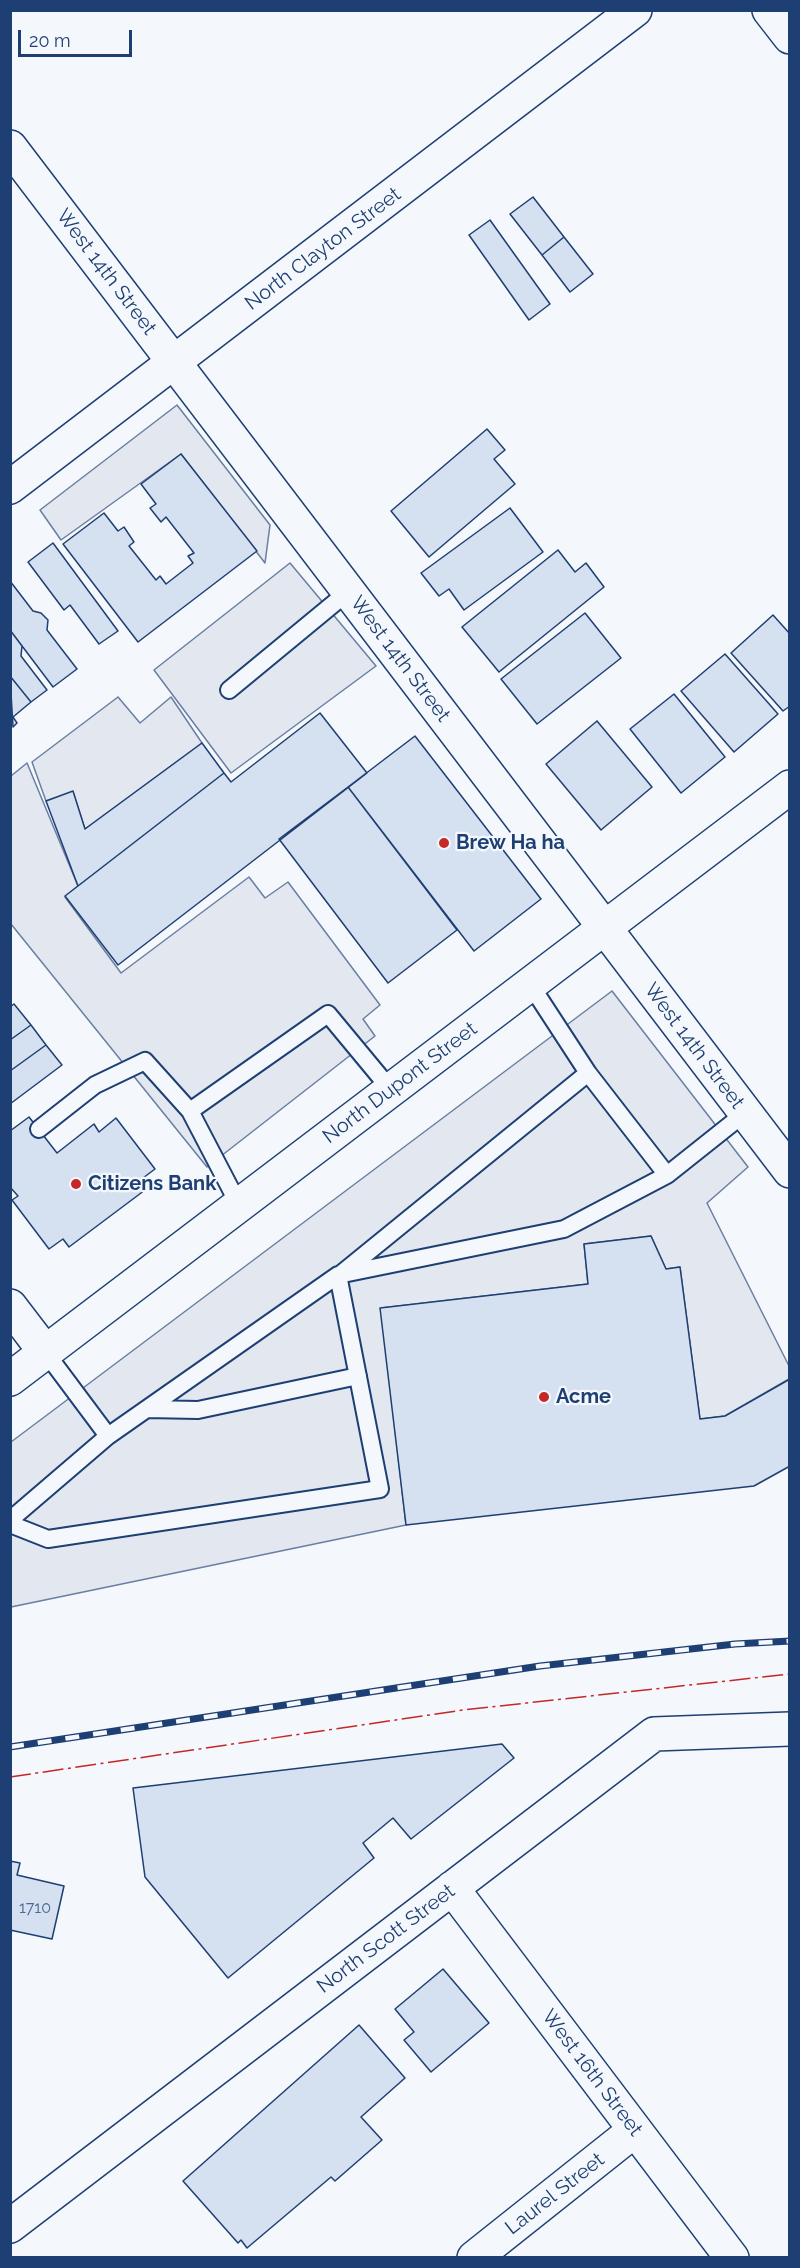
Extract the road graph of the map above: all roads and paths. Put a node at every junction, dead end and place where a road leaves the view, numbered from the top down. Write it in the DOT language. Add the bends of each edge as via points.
graph roads {
  1 [pos="635,10"];
  2 [pos="770,10"];
  3 [pos="789,37"];
  4 [pos="10,147"];
  5 [pos="174,362"];
  6 [pos="10,488"];
  7 [pos="349,591"];
  8 [pos="229,690"];
  9 [pos="789,787"];
  10 [pos="604,927"];
  11 [pos="530,984"];
  12 [pos="588,1073"];
  13 [pos="391,1090"];
  14 [pos="190,1111"];
  15 [pos="745,1113"];
  16 [pos="39,1130"];
  17 [pos="785,1154"];
  18 [pos="667,1175"];
  19 [pos="239,1205"];
  20 [pos="338,1275"];
  21 [pos="10,1305"];
  22 [pos="46,1353"];
  23 [pos="358,1376"];
  24 [pos="10,1379"];
  25 [pos="147,1409"];
  26 [pos="108,1436"];
  27 [pos="10,1522"];
  28 [pos="787,1732"];
  29 [pos="452,1888"];
  30 [pos="635,2130"];
  31 [pos="10,2226"];
  32 [pos="474,2258"];
  33 [pos="732,2258"];
  1 -- 5 [label="street, North Clayton Street"];
  2 -- 3 [label="street"];
  4 -- 5 [label="street, West 14th Street"];
  5 -- 6 [label="street, North Clayton Street"];
  5 -- 7 [label="street, West 14th Street"];
  7 -- 8 [label="lane"];
  7 -- 10 [label="street, West 14th Street"];
  9 -- 10 [label="street, North Dupont Street"];
  10 -- 11 [label="street, North Dupont Street"];
  10 -- 15 [label="street, West 14th Street"];
  11 -- 12 [label="lane"];
  11 -- 13 [label="street, North Dupont Street"];
  12 -- 18 [label="lane"];
  12 -- 20 [label="lane"];
  13 -- 14 [label="lane" via="328,1014"];
  13 -- 19 [label="street, North Dupont Street"];
  14 -- 16 [label="lane" via="145,1061 95,1085"];
  14 -- 19 [label="lane"];
  15 -- 17 [label="street, West 14th Street"];
  15 -- 18 [label="lane"];
  18 -- 20 [label="lane" via="564,1229"];
  19 -- 22 [label="street, North Dupont Street"];
  20 -- 23 [label="lane"];
  20 -- 25 [label="lane"];
  21 -- 22 [label="street"];
  22 -- 24 [label="street, North Dupont Street"];
  22 -- 26 [label="lane"];
  23 -- 25 [label="lane" via="198,1410"];
  23 -- 27 [label="lane" via="380,1489 48,1539"];
  25 -- 26 [label="lane"];
  26 -- 27 [label="lane"];
  28 -- 29 [label="street, North Scott Street" via="654,1734"];
  29 -- 30 [label="street, West 16th Street"];
  29 -- 31 [label="street, North Scott Street"];
  30 -- 32 [label="street, Laurel Street"];
  30 -- 33 [label="street, West 16th Street"];
}
